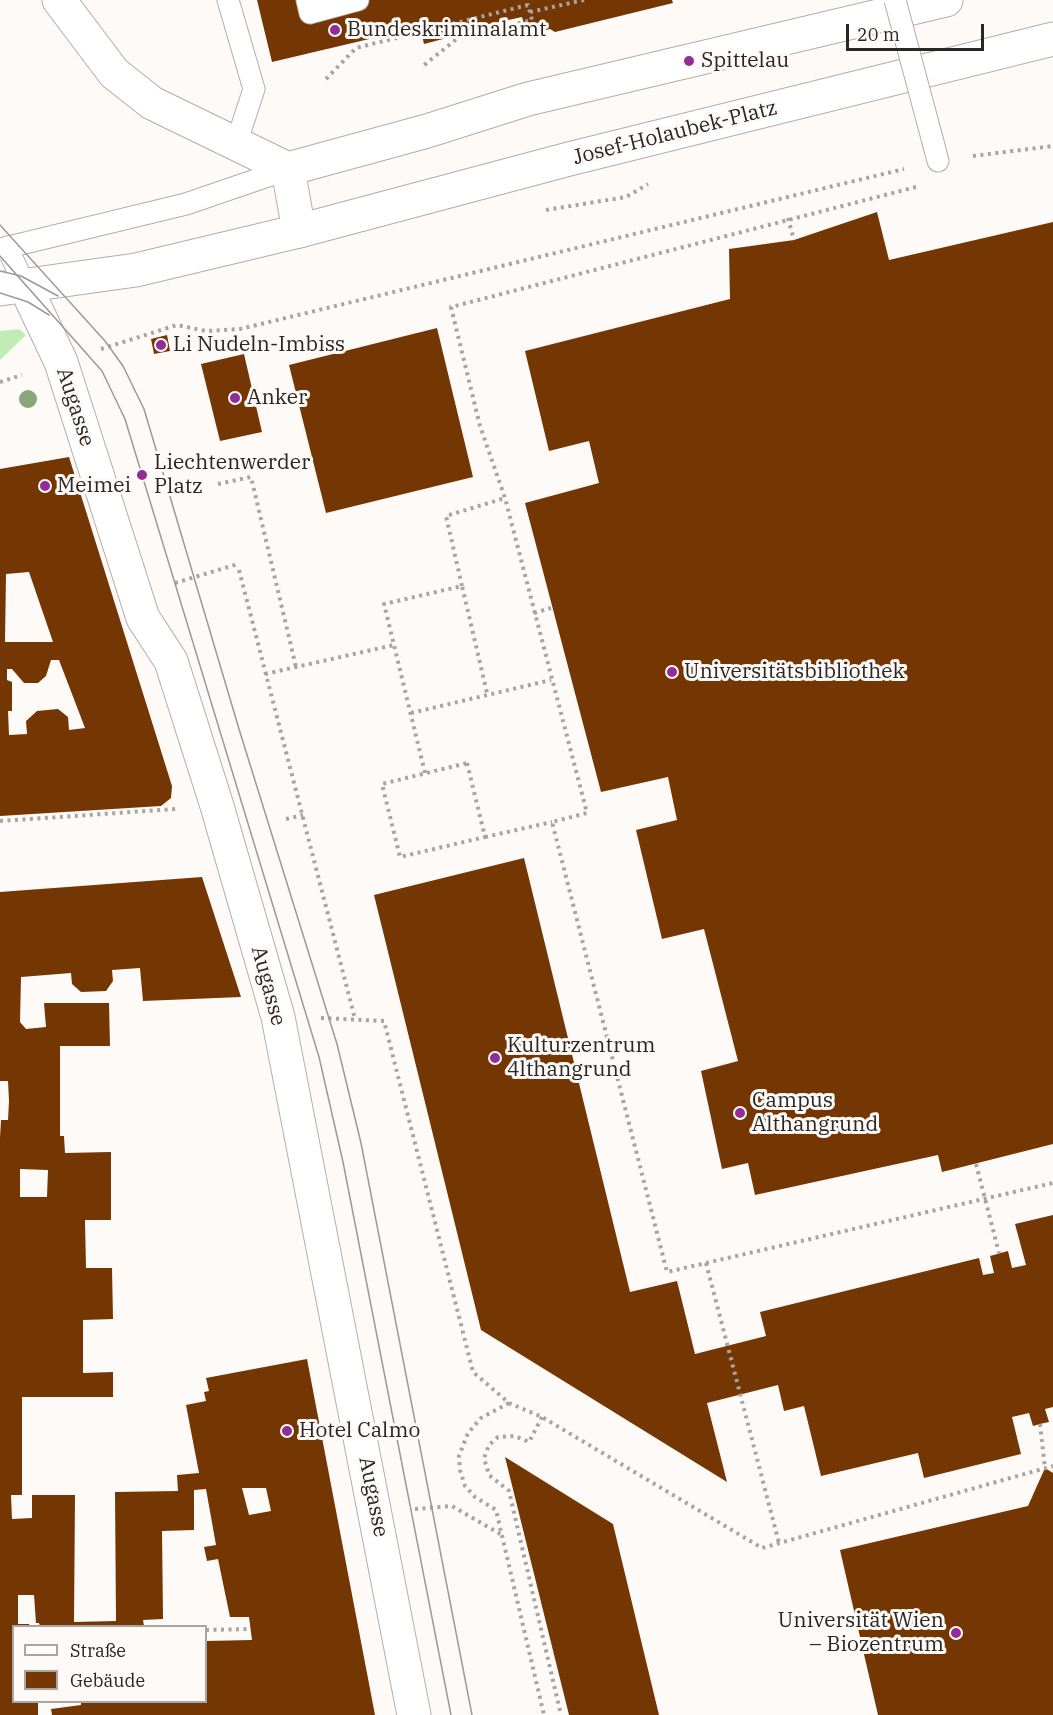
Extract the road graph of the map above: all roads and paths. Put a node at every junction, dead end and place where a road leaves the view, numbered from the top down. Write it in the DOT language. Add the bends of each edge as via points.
graph roads {
  1 [pos="58,0"];
  2 [pos="228,0"];
  3 [pos="307,0"];
  4 [pos="358,0"];
  5 [pos="584,0"];
  6 [pos="896,0"];
  7 [pos="946,0"];
  8 [pos="530,12"];
  9 [pos="1053,39"];
  10 [pos="423,66"];
  11 [pos="326,80"];
  12 [pos="236,144"];
  13 [pos="1053,146"];
  14 [pos="935,152"];
  15 [pos="288,169"];
  16 [pos="788,218"];
  17 [pos="299,231"];
  18 [pos="794,240"];
  19 [pos="3,248"];
  20 [pos="13,287"];
  21 [pos="127,341"];
  22 [pos="218,484"];
  23 [pos="505,498"];
  24 [pos="166,586"];
  25 [pos="462,586"];
  26 [pos="551,608"];
  27 [pos="534,612"];
  28 [pos="394,645"];
  29 [pos="296,667"];
  30 [pos="265,674"];
  31 [pos="551,680"];
  32 [pos="487,693"];
  33 [pos="411,713"];
  34 [pos="425,773"];
  35 [pos="217,806"];
  36 [pos="303,815"];
  37 [pos="286,819"];
  38 [pos="0,821"];
  39 [pos="552,822"];
  40 [pos="485,837"];
  41 [pos="976,1164"];
  42 [pos="1053,1183"];
  43 [pos="999,1253"];
  44 [pos="706,1263"];
  45 [pos="510,1403"];
  46 [pos="542,1417"];
  47 [pos="1040,1424"];
  48 [pos="1053,1466"];
  49 [pos="1045,1468"];
  50 [pos="376,1512"];
  51 [pos="503,1535"];
  52 [pos="779,1543"];
  53 [pos="250,1629"];
  54 [pos="207,1630"];
  55 [pos="414,1715"];
  56 [pos="544,1715"];
  57 [pos="561,1715"];
  1 -- 12 [label="main road" via="114,73 152,103"];
  2 -- 12 [label="lane" via="254,89"];
  3 -- 4 [label="lane" via="310,13"];
  5 -- 8 [label="path"];
  6 -- 14 [label="lane, bridge"];
  7 -- 15 [label="main road" via="528,99"];
  8 -- 10 [label="path" via="532,20 524,23 459,37"];
  8 -- 11 [label="path" via="528,5 356,48"];
  9 -- 17 [label="main road, Josef-Holaubek-Platz" via="569,159"];
  12 -- 15 [label="main road"];
  13 -- 14 [label="path"];
  14 -- 16 [label="path" via="921,186"];
  14 -- 21 [label="path" via="240,329 206,331 177,325"];
  15 -- 17 [label="main road"];
  15 -- 19 [label="lane" via="186,204"];
  16 -- 18 [label="path"];
  16 -- 23 [label="path" via="451,307 480,426"];
  17 -- 20 [label="main road, Josef-Holaubek-Platz" via="112,275"];
  19 -- 20 [label="lane"];
  20 -- 35 [label="main road, Augasse" via="60,362 143,618 171,661"];
  22 -- 29 [label="path" via="251,477"];
  23 -- 25 [label="path" via="446,516"];
  23 -- 27 [label="path"];
  24 -- 30 [label="path" via="238,567"];
  25 -- 28 [label="path" via="384,604"];
  25 -- 32 [label="path"];
  26 -- 27 [label="path"];
  27 -- 31 [label="path"];
  28 -- 29 [label="path"];
  28 -- 33 [label="path"];
  29 -- 30 [label="path"];
  30 -- 36 [label="path"];
  31 -- 32 [label="path"];
  31 -- 39 [label="path" via="587,813"];
  32 -- 33 [label="path"];
  33 -- 34 [label="path"];
  34 -- 40 [label="path" via="467,763"];
  34 -- 40 [label="path" via="382,784 400,857"];
  35 -- 38 [label="path"];
  35 -- 50 [label="main road, Augasse" via="278,1017"];
  36 -- 37 [label="path"];
  36 -- 45 [label="path" via="355,1020 384,1021 473,1372"];
  39 -- 40 [label="path"];
  39 -- 44 [label="path" via="667,1272"];
  41 -- 43 [label="path, bridge"];
  42 -- 44 [label="path"];
  44 -- 52 [label="path"];
  45 -- 46 [label="path"];
  45 -- 51 [label="path" via="482,1418 468,1433 459,1456 465,1486 496,1510"];
  46 -- 52 [label="path" via="762,1548"];
  46 -- 57 [label="path" via="529,1442 515,1436 498,1437 489,1445 484,1458 489,1475 509,1491"];
  47 -- 49 [label="path"];
  48 -- 49 [label="path"];
  49 -- 52 [label="path"];
  50 -- 51 [label="path" via="452,1506"];
  50 -- 55 [label="main road, Augasse"];
  51 -- 56 [label="path"];
  53 -- 54 [label="path"];
}
